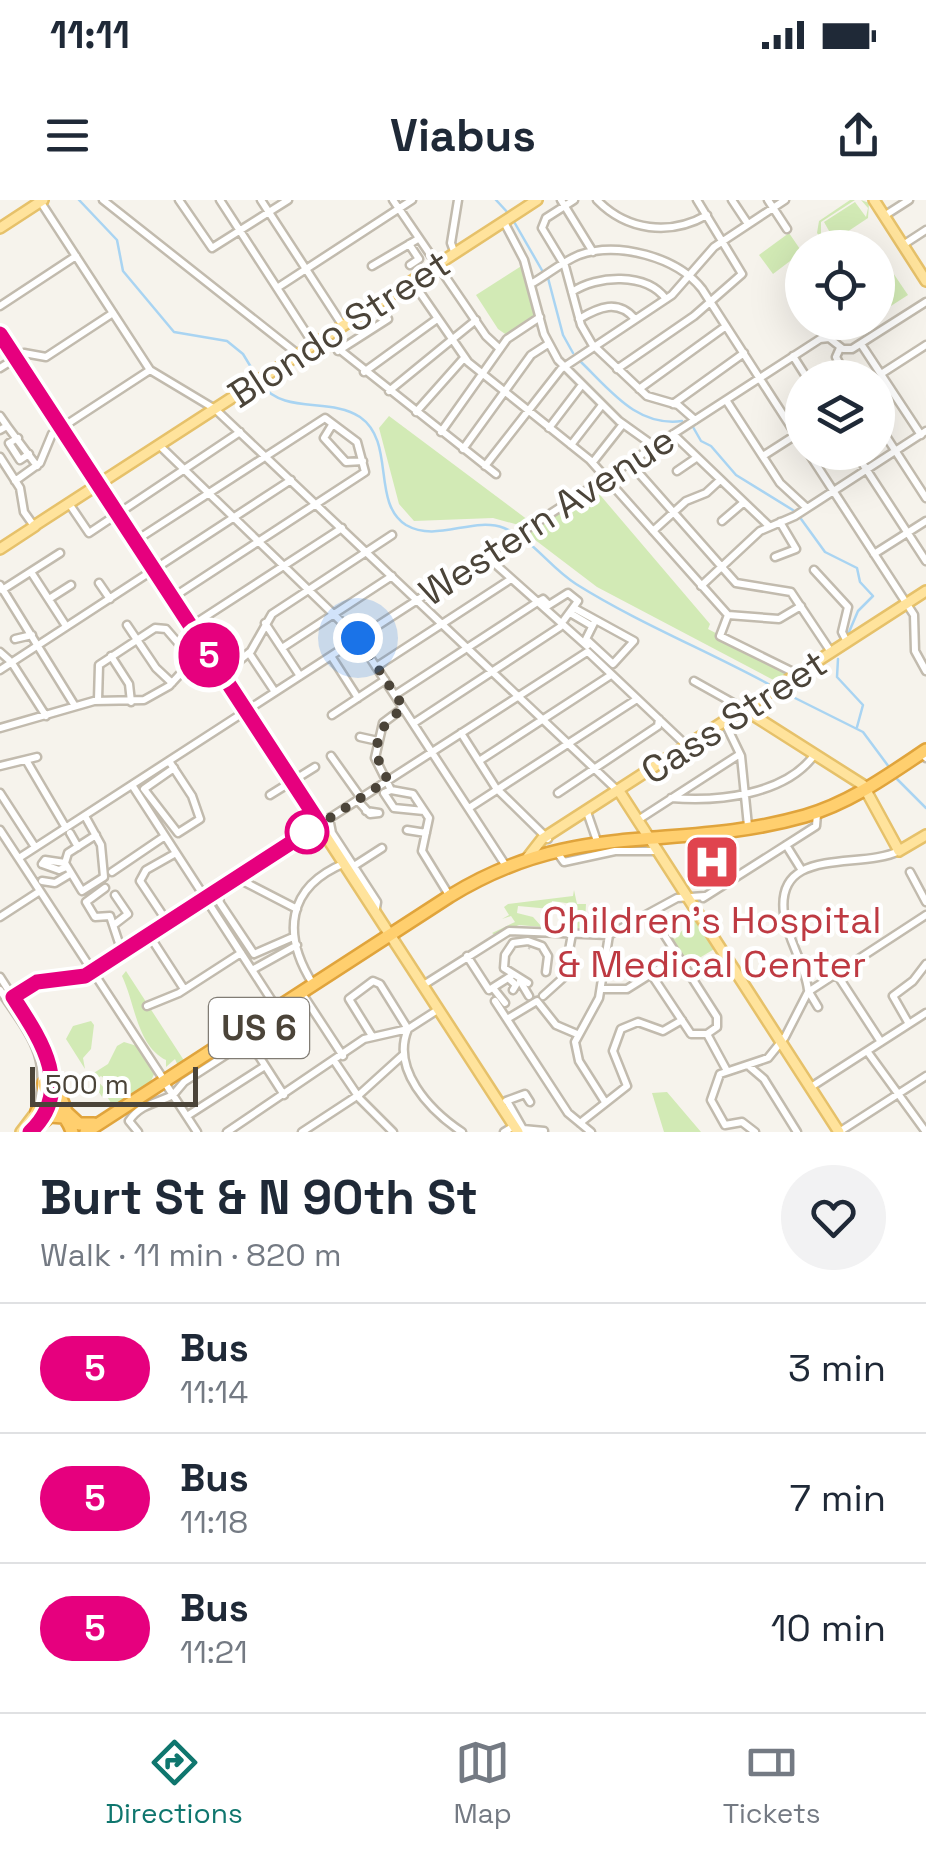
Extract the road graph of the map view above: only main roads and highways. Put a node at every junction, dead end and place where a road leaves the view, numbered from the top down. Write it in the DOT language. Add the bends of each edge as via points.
graph roads {
  1 [pos="538,200"];
  2 [pos="876,200"];
  3 [pos="40,202"];
  4 [pos="886,215"];
  5 [pos="0,228"];
  6 [pos="925,274"];
  7 [pos="0,334"];
  8 [pos="0,342"];
  9 [pos="14,359"];
  10 [pos="96,486"];
  11 [pos="115,515"];
  12 [pos="34,526"];
  13 [pos="0,548"];
  14 [pos="152,571"];
  15 [pos="926,593"];
  16 [pos="189,627"];
  17 [pos="203,649"];
  18 [pos="745,710"];
  19 [pos="244,712"];
  20 [pos="926,756"];
  21 [pos="619,791"];
  22 [pos="868,791"];
  23 [pos="815,820"];
  24 [pos="926,835"];
  25 [pos="653,843"];
  26 [pos="530,859"];
  27 [pos="347,865"];
  28 [pos="392,938"];
  29 [pos="273,1002"];
  30 [pos="229,1049"];
  31 [pos="168,1087"];
  32 [pos="49,1102"];
  33 [pos="37,1111"];
  34 [pos="65,1112"];
  35 [pos="104,1126"];
  36 [pos="516,1129"];
  37 [pos="20,1132"];
  38 [pos="30,1132"];
  39 [pos="72,1132"];
  40 [pos="86,1132"];
  41 [pos="839,1132"];
  1 -- 10 [label="main road, Blondo Street"];
  2 -- 4 [label="main road"];
  3 -- 5 [label="main road"];
  4 -- 6 [label="main road"];
  4 -- 6 [label="main road"];
  7 -- 9 [label="main road"];
  8 -- 9 [label="main road"];
  9 -- 10 [label="main road"];
  10 -- 11 [label="main road"];
  10 -- 12 [label="main road, Blondo Street"];
  10 -- 12 [label="main road, Blondo Street"];
  11 -- 14 [label="main road"];
  11 -- 14 [label="main road"];
  12 -- 13 [label="main road, Blondo Street"];
  14 -- 16 [label="main road"];
  14 -- 16 [label="main road"];
  15 -- 18 [label="main road, Cass Street"];
  16 -- 17 [label="main road"];
  17 -- 19 [label="main road"];
  17 -- 19 [label="main road"];
  18 -- 21 [label="main road, Cass Street"];
  18 -- 22 [label="main road"];
  19 -- 27 [label="main road"];
  20 -- 22 [label="highway, US 6"];
  21 -- 25 [label="main road"];
  21 -- 26 [label="main road, Cass Street" via="547,838"];
  22 -- 23 [label="highway, US 6"];
  22 -- 24 [label="main road" via="900,851"];
  23 -- 25 [label="highway, US 6"];
  23 -- 25 [label="highway, US 6"];
  25 -- 26 [label="highway, US 6"];
  25 -- 26 [label="highway, US 6" via="597,841"];
  25 -- 41 [label="main road"];
  26 -- 28 [label="highway, US 6"];
  26 -- 28 [label="highway, US 6" via="450,896"];
  27 -- 28 [label="main road"];
  27 -- 28 [label="main road"];
  28 -- 29 [label="highway, US 6"];
  28 -- 30 [label="highway, US 6"];
  28 -- 36 [label="main road"];
  29 -- 30 [label="highway"];
  29 -- 31 [label="highway, US 6" via="264,1016"];
  30 -- 31 [label="highway, US 6"];
  31 -- 35 [label="highway, US 6"];
  32 -- 33 [label="highway"];
  32 -- 34 [label="highway"];
  32 -- 34 [label="highway" via="48,1080"];
  33 -- 37 [label="main road"];
  34 -- 35 [label="highway" via="84,1126"];
  34 -- 38 [label="highway"];
  34 -- 39 [label="highway"];
  35 -- 40 [label="highway, US 6"];
}
